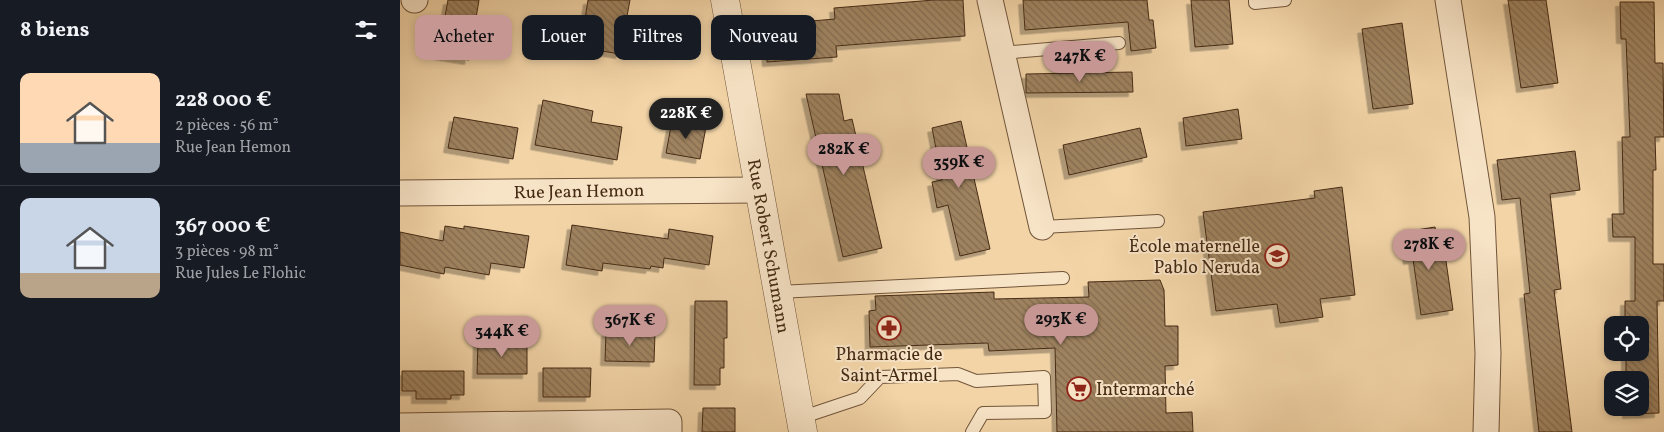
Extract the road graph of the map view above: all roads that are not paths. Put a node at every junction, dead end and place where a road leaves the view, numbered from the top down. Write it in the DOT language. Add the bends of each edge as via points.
graph roads {
  1 [pos="725,0"];
  2 [pos="990,0"];
  3 [pos="1255,0"];
  4 [pos="1286,0"];
  5 [pos="1448,0"];
  6 [pos="1119,44"];
  7 [pos="1002,53"];
  8 [pos="759,190"];
  9 [pos="400,193"];
  10 [pos="1158,221"];
  11 [pos="1042,226"];
  12 [pos="1063,278"];
  13 [pos="778,292"];
  14 [pos="802,425"];
  15 [pos="400,426"];
  16 [pos="563,428"];
  17 [pos="669,432"];
  18 [pos="972,432"];
  19 [pos="1486,432"];
  1 -- 8 [label="street, Rue Robert Schumann"];
  2 -- 7 [label="street"];
  3 -- 4 [label="lane" via="1255,3"];
  5 -- 19 [label="street" via="1482,217 1488,353"];
  6 -- 7 [label="lane"];
  7 -- 11 [label="street"];
  8 -- 9 [label="street, Rue Jean Hemon"];
  8 -- 13 [label="street, Rue Robert Schumann"];
  10 -- 11 [label="lane"];
  12 -- 13 [label="lane"];
  13 -- 14 [label="street, Rue Robert Schumann"];
  14 -- 18 [label="lane" via="860,398 880,377 958,374 976,381 1044,377 1045,412 983,414"];
  15 -- 16 [label="street"];
  16 -- 17 [label="street" via="669,422"];
}
